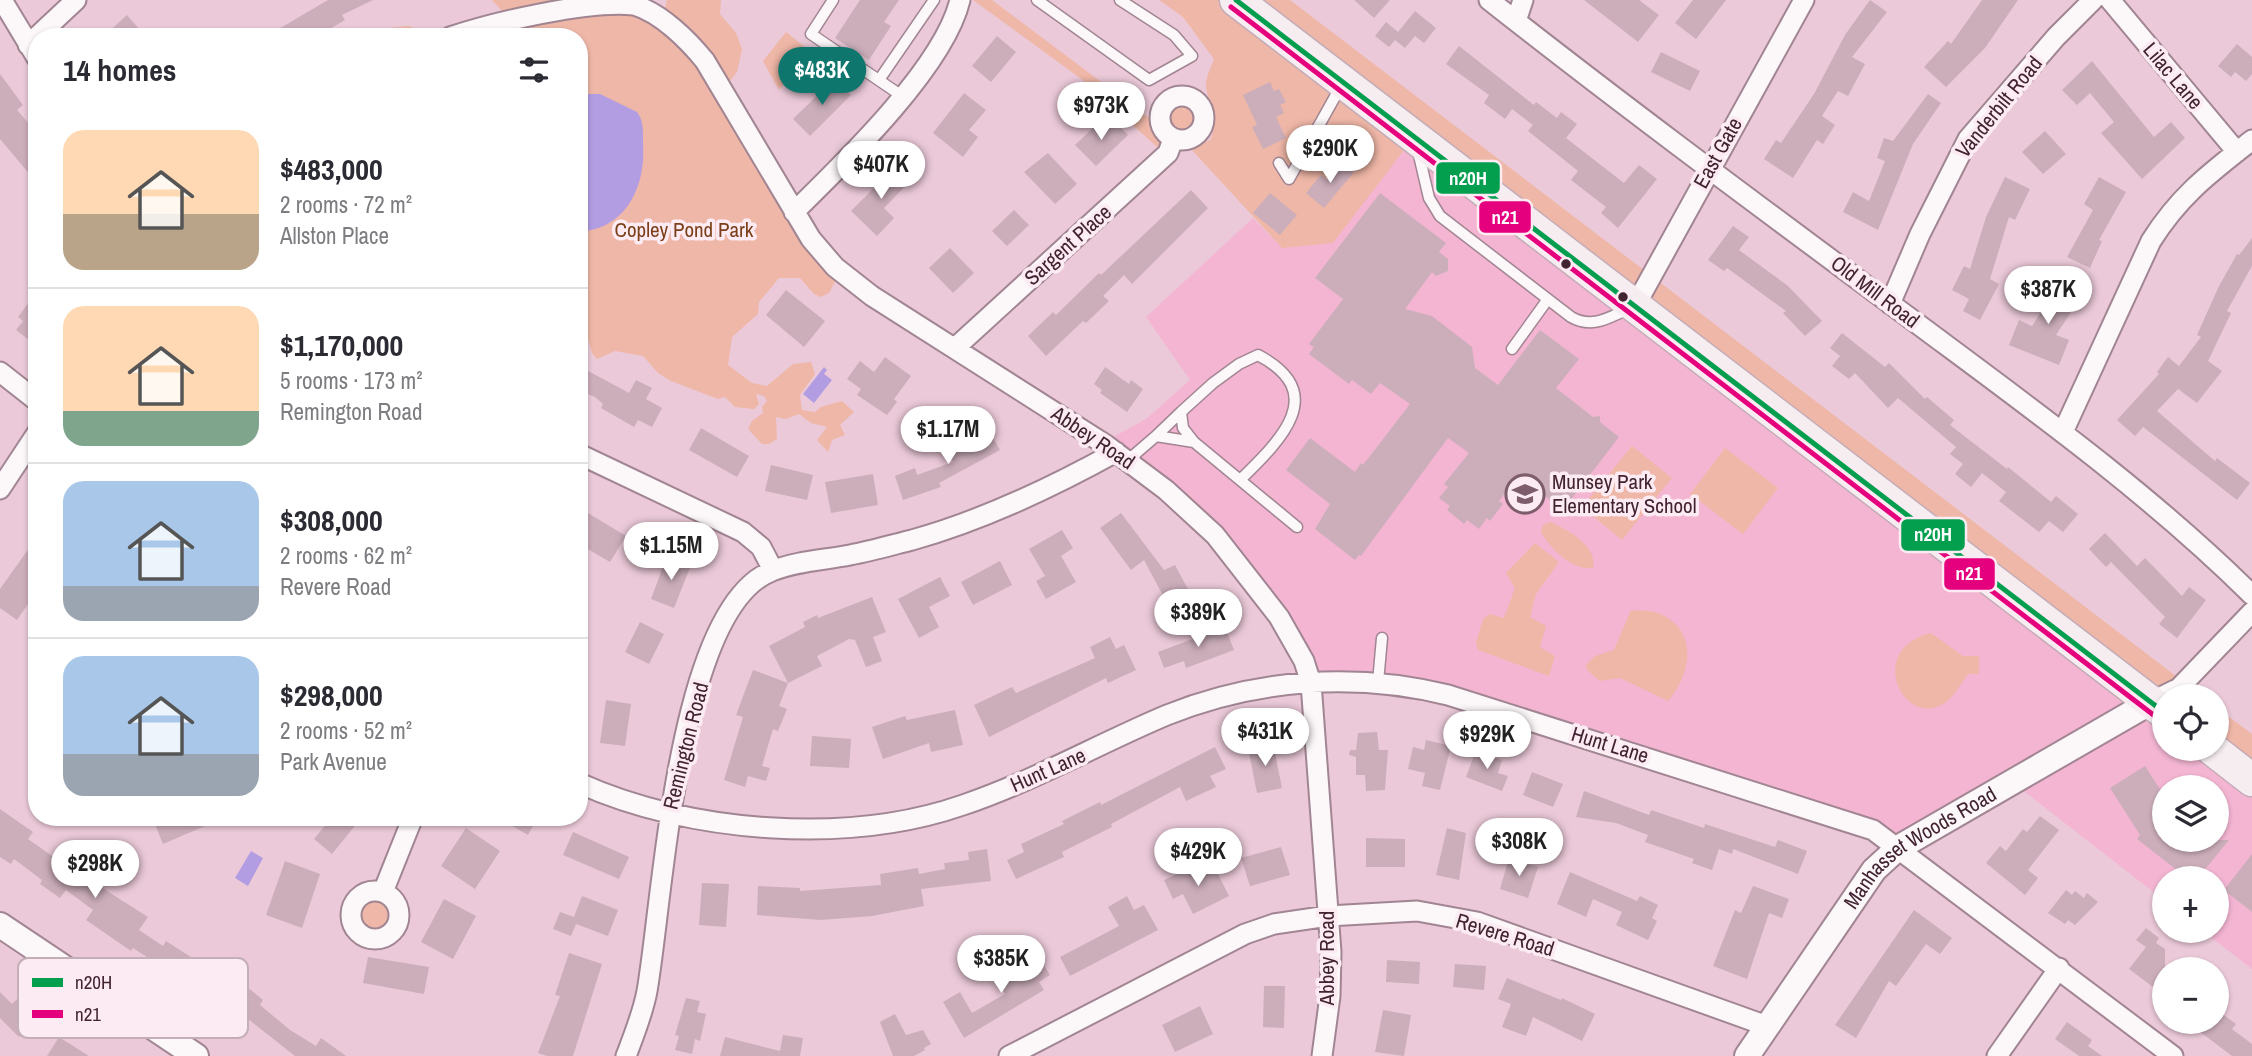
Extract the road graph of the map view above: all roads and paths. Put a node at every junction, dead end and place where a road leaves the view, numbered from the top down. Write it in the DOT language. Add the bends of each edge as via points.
graph roads {
  1 [pos="2,0"];
  2 [pos="76,0"];
  3 [pos="833,0"];
  4 [pos="934,0"];
  5 [pos="960,0"];
  6 [pos="1037,0"];
  7 [pos="1120,0"];
  8 [pos="1236,0"];
  9 [pos="1489,0"];
  10 [pos="1523,0"];
  11 [pos="1804,0"];
  12 [pos="2093,0"];
  13 [pos="2110,0"];
  14 [pos="649,5"];
  15 [pos="1516,21"];
  16 [pos="52,28"];
  17 [pos="488,28"];
  18 [pos="28,44"];
  19 [pos="879,79"];
  20 [pos="1343,82"];
  21 [pos="902,96"];
  22 [pos="1415,137"];
  23 [pos="1173,139"];
  24 [pos="2244,146"];
  25 [pos="1279,163"];
  26 [pos="1710,168"];
  27 [pos="794,212"];
  28 [pos="1548,299"];
  29 [pos="1890,304"];
  30 [pos="1635,306"];
  31 [pos="956,347"];
  32 [pos="1512,349"];
  33 [pos="0,372"];
  34 [pos="28,394"];
  35 [pos="1181,412"];
  36 [pos="2063,432"];
  37 [pos="1156,436"];
  38 [pos="1194,442"];
  39 [pos="28,447"];
  40 [pos="1122,456"];
  41 [pos="588,458"];
  42 [pos="1240,480"];
  43 [pos="0,489"];
  44 [pos="1297,527"];
  45 [pos="773,570"];
  46 [pos="2252,595"];
  47 [pos="2252,612"];
  48 [pos="1382,638"];
  49 [pos="1378,682"];
  50 [pos="1311,683"];
  51 [pos="2183,684"];
  52 [pos="2152,702"];
  53 [pos="2152,710"];
  54 [pos="2227,761"];
  55 [pos="2252,780"];
  56 [pos="588,786"];
  57 [pos="669,814"];
  58 [pos="409,826"];
  59 [pos="1898,848"];
  60 [pos="383,892"];
  61 [pos="1328,916"];
  62 [pos="0,925"];
  63 [pos="49,958"];
  64 [pos="2059,968"];
  65 [pos="1768,1026"];
  66 [pos="168,1038"];
  67 [pos="195,1056"];
  68 [pos="626,1056"];
  69 [pos="1009,1056"];
  70 [pos="1322,1056"];
  71 [pos="1747,1056"];
  72 [pos="1997,1056"];
  73 [pos="2173,1056"];
  1 -- 18 [label="street"];
  2 -- 16 [label="street"];
  3 -- 19 [label="lane" via="811,34"];
  4 -- 19 [label="lane"];
  5 -- 21 [label="street" via="943,40"];
  6 -- 7 [label="lane" via="1149,80 1192,56 1174,35"];
  8 -- 20 [label="main road"];
  9 -- 15 [label="street, Old Mill Road"];
  10 -- 15 [label="street"];
  11 -- 26 [label="street, East Gate"];
  12 -- 29 [label="street, Vanderbilt Road" via="1968,139"];
  13 -- 24 [label="street, Lilac Lane"];
  14 -- 17 [label="street, Abbey Road" via="594,3"];
  14 -- 27 [label="street, Abbey Road" via="705,61"];
  15 -- 26 [label="street, Old Mill Road"];
  19 -- 21 [label="lane"];
  20 -- 22 [label="main road"];
  20 -- 25 [label="lane" via="1289,179"];
  21 -- 27 [label="street"];
  22 -- 28 [label="lane" via="1429,198 1440,216"];
  22 -- 30 [label="main road"];
  23 -- 31 [label="street, Sargent Place" via="1168,153"];
  24 -- 36 [label="street" via="2192,186 2169,211"];
  26 -- 29 [label="street, Old Mill Road"];
  26 -- 30 [label="street, East Gate"];
  27 -- 31 [label="street, Abbey Road" via="817,248 850,280"];
  28 -- 30 [label="lane" via="1589,324"];
  28 -- 32 [label="lane"];
  29 -- 36 [label="street, Old Mill Road"];
  30 -- 52 [label="main road"];
  31 -- 40 [label="street, Abbey Road"];
  33 -- 34 [label="street"];
  35 -- 37 [label="lane"];
  35 -- 38 [label="lane" via="1183,428"];
  35 -- 42 [label="lane" via="1213,383 1258,355 1289,378 1297,400 1291,422 1272,449"];
  36 -- 46 [label="street, Old Mill Road"];
  37 -- 38 [label="lane"];
  37 -- 40 [label="lane"];
  38 -- 42 [label="lane"];
  39 -- 43 [label="street"];
  40 -- 45 [label="street, Remington Road" via="969,522 864,552"];
  40 -- 50 [label="street, Abbey Road" via="1193,514 1243,567 1286,629"];
  41 -- 45 [label="street" via="743,532 761,547"];
  42 -- 44 [label="lane"];
  45 -- 57 [label="street, Remington Road" via="742,592 711,651 689,714"];
  47 -- 51 [label="street"];
  48 -- 49 [label="lane"];
  49 -- 50 [label="street, Hunt Lane"];
  49 -- 59 [label="street, Hunt Lane" via="1448,695 1865,826"];
  50 -- 57 [label="street, Hunt Lane" via="1266,687 1196,704 1032,779 923,816 831,829 754,827"];
  50 -- 61 [label="street, Abbey Road"];
  53 -- 59 [label="street, Manhasset Woods Road"];
  54 -- 55 [label="main road"];
  56 -- 57 [label="street, Hunt Lane"];
  57 -- 68 [label="street, Remington Road" via="646,994"];
  58 -- 60 [label="street"];
  59 -- 64 [label="street, Hunt Lane"];
  59 -- 65 [label="street, Manhasset Woods Road" via="1874,870"];
  61 -- 65 [label="street, Revere Road" via="1417,911 1477,922"];
  61 -- 69 [label="street, Revere Road" via="1245,934"];
  61 -- 70 [label="street, Abbey Road" via="1330,996"];
  62 -- 63 [label="street"];
  64 -- 72 [label="street"];
  64 -- 73 [label="street, Hunt Lane"];
  65 -- 71 [label="street, Manhasset Woods Road"];
  66 -- 67 [label="street"];
}
